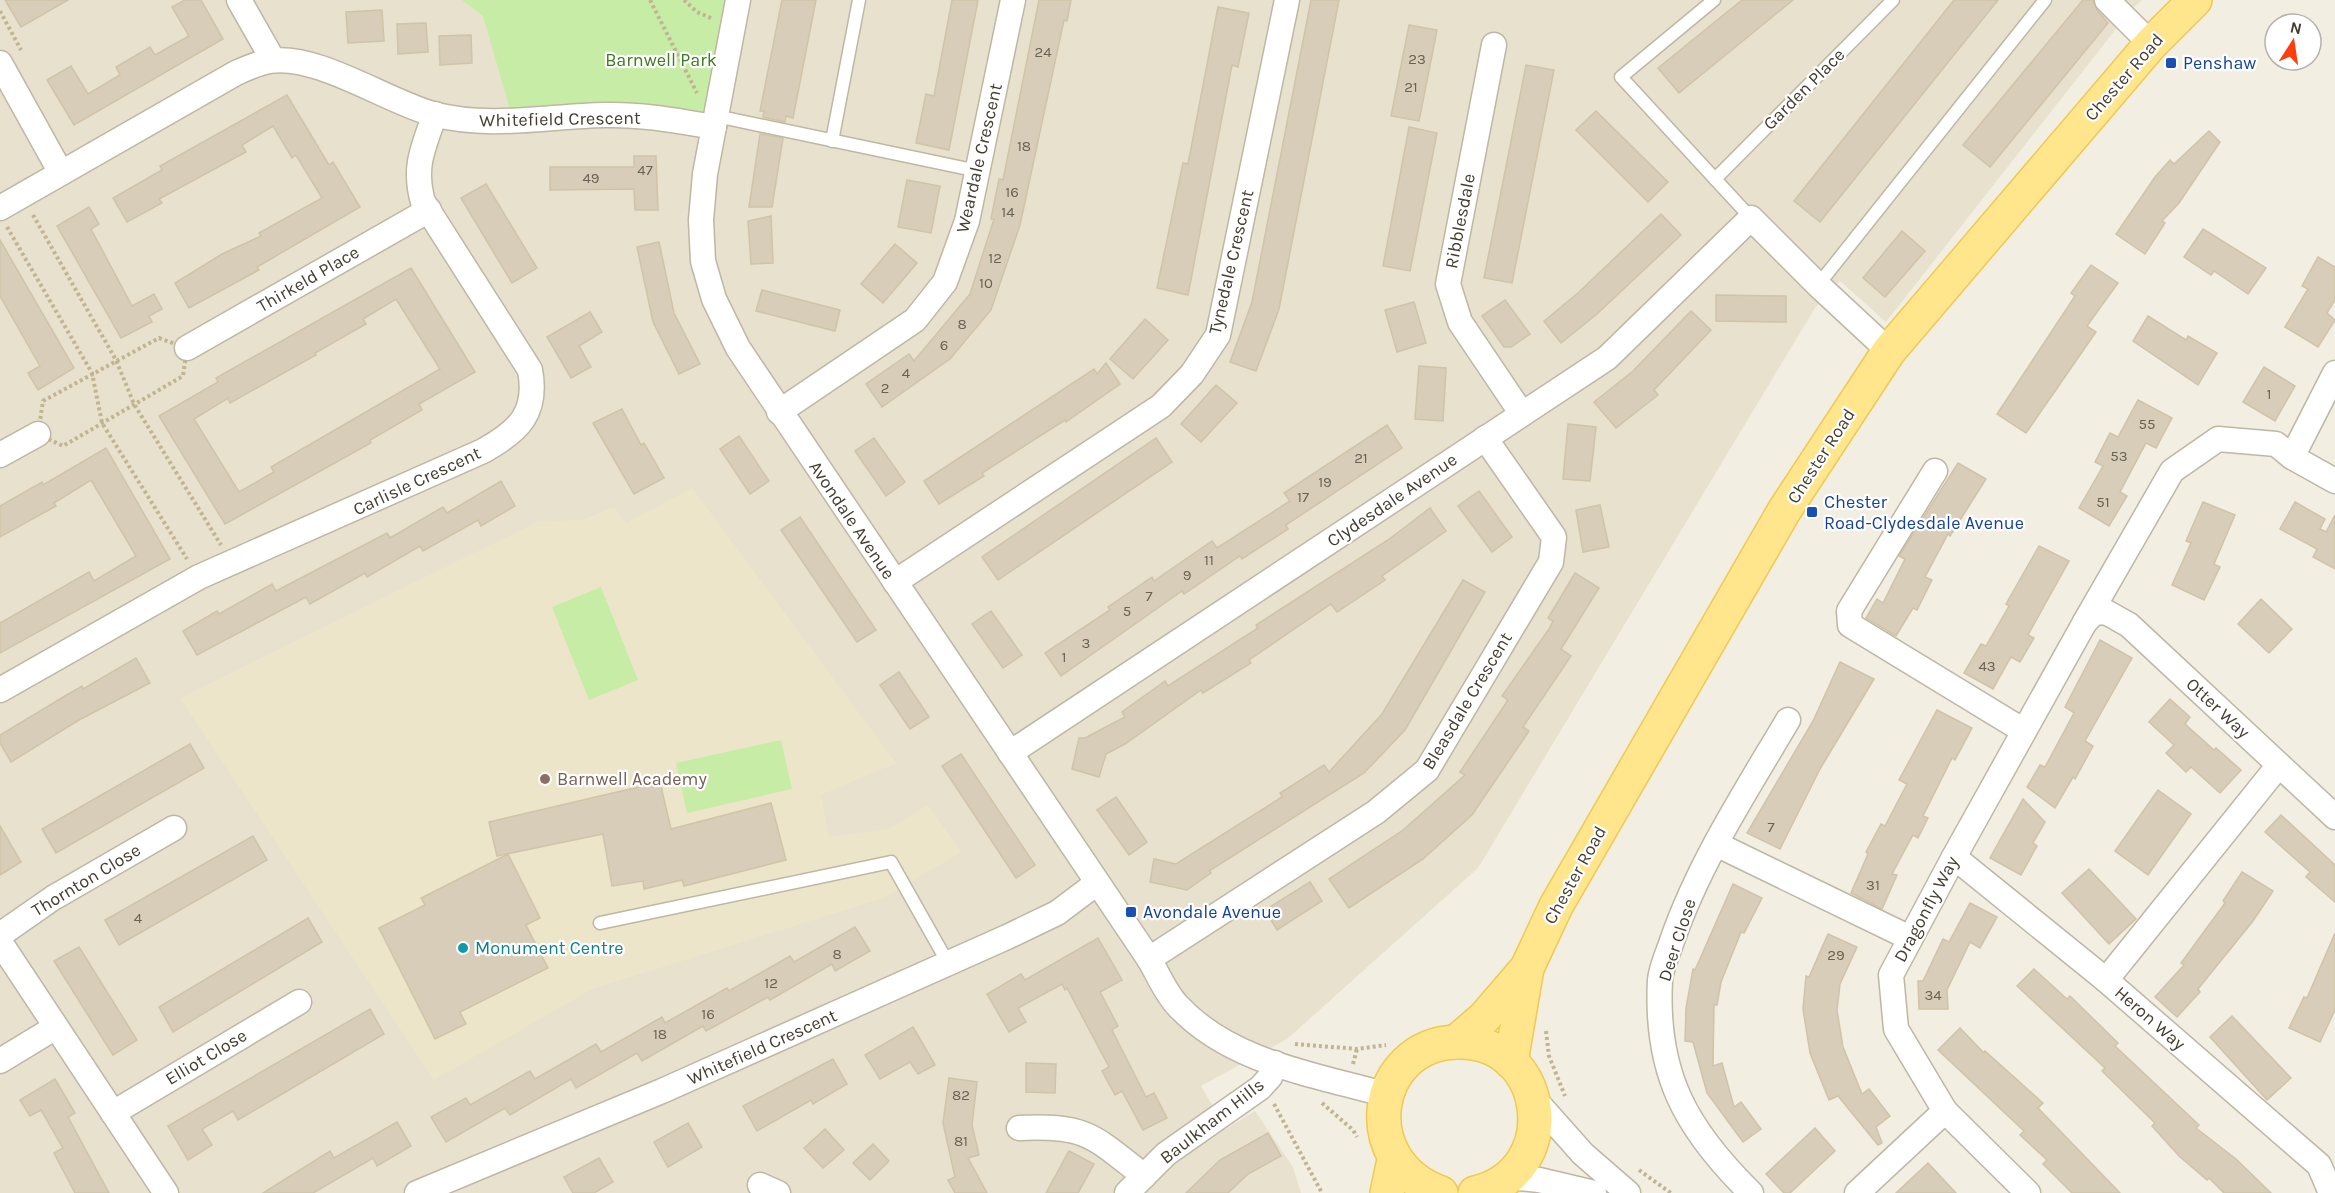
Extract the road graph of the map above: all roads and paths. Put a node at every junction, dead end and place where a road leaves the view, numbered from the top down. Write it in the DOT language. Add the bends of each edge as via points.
graph roads {
  1 [pos="238,0"];
  2 [pos="650,0"];
  3 [pos="684,0"];
  4 [pos="738,0"];
  5 [pos="860,0"];
  6 [pos="1013,0"];
  7 [pos="1287,0"];
  8 [pos="1714,0"];
  9 [pos="1893,0"];
  10 [pos="2045,0"];
  11 [pos="2107,0"];
  12 [pos="2195,0"];
  13 [pos="0,11"];
  14 [pos="733,26"];
  15 [pos="2151,44"];
  16 [pos="1494,45"];
  17 [pos="22,51"];
  18 [pos="273,60"];
  19 [pos="0,63"];
  20 [pos="435,114"];
  21 [pos="715,122"];
  22 [pos="832,141"];
  23 [pos="978,171"];
  24 [pos="61,173"];
  25 [pos="1715,179"];
  26 [pos="22,195"];
  27 [pos="429,210"];
  28 [pos="3,217"];
  29 [pos="1751,218"];
  30 [pos="1818,285"];
  31 [pos="187,348"];
  32 [pos="1889,351"];
  33 [pos="116,360"];
  34 [pos="2335,372"];
  35 [pos="92,373"];
  36 [pos="134,404"];
  37 [pos="779,412"];
  38 [pos="1522,414"];
  39 [pos="102,423"];
  40 [pos="38,434"];
  41 [pos="1485,438"];
  42 [pos="0,455"];
  43 [pos="2292,456"];
  44 [pos="1935,471"];
  45 [pos="2335,481"];
  46 [pos="232,563"];
  47 [pos="198,577"];
  48 [pos="894,582"];
  49 [pos="2090,617"];
  50 [pos="0,690"];
  51 [pos="1788,720"];
  52 [pos="2024,731"];
  53 [pos="1010,753"];
  54 [pos="2279,765"];
  55 [pos="2335,817"];
  56 [pos="174,828"];
  57 [pos="1716,844"];
  58 [pos="1954,857"];
  59 [pos="1097,883"];
  60 [pos="600,923"];
  61 [pos="0,934"];
  62 [pos="1910,938"];
  63 [pos="0,942"];
  64 [pos="1149,959"];
  65 [pos="948,963"];
  66 [pos="1527,968"];
  67 [pos="2106,980"];
  68 [pos="299,1002"];
  69 [pos="1518,1019"];
  70 [pos="56,1027"];
  71 [pos="1456,1042"];
  72 [pos="1290,1044"];
  73 [pos="1389,1044"];
  74 [pos="0,1061"];
  75 [pos="1512,1062"];
  76 [pos="1275,1063"];
  77 [pos="1388,1095"];
  78 [pos="1268,1097"];
  79 [pos="1316,1098"];
  80 [pos="1534,1100"];
  81 [pos="1281,1102"];
  82 [pos="1569,1103"];
  83 [pos="1945,1112"];
  84 [pos="113,1113"];
  85 [pos="1019,1128"];
  86 [pos="1361,1144"];
  87 [pos="1394,1160"];
  88 [pos="1634,1166"];
  89 [pos="1144,1176"];
  90 [pos="1509,1177"];
  91 [pos="166,1193"];
  92 [pos="417,1193"];
  93 [pos="1127,1193"];
  94 [pos="1322,1193"];
  95 [pos="1387,1193"];
  96 [pos="1441,1193"];
  97 [pos="1475,1193"];
  98 [pos="1594,1193"];
  99 [pos="1628,1193"];
  100 [pos="1671,1193"];
  101 [pos="1751,1193"];
  102 [pos="1857,1193"];
  103 [pos="2028,1193"];
  104 [pos="2331,1193"];
  1 -- 18 [label="street"];
  2 -- 21 [label="path"];
  3 -- 14 [label="path" via="697,12"];
  4 -- 14 [label="street, Avondale Avenue"];
  5 -- 22 [label="lane"];
  6 -- 23 [label="street, Weardale Crescent"];
  7 -- 48 [label="street, Tynedale Crescent" via="1218,335 1199,364 1161,406"];
  8 -- 25 [label="lane" via="1622,77"];
  9 -- 25 [label="lane, Garden Place"];
  10 -- 30 [label="lane"];
  11 -- 15 [label="street"];
  12 -- 15 [label="main road, Chester Road"];
  13 -- 17 [label="path"];
  14 -- 21 [label="street, Avondale Avenue"];
  15 -- 32 [label="main road, Chester Road"];
  16 -- 38 [label="street, Ribblesdale" via="1448,284 1460,322"];
  18 -- 20 [label="street, Whitefield Crescent" via="318,67"];
  18 -- 24 [label="street, Whitefield Crescent" via="236,73"];
  19 -- 24 [label="street"];
  20 -- 21 [label="street, Whitefield Crescent" via="480,122 609,115"];
  20 -- 27 [label="street, Carlisle Crescent" via="418,163 418,183"];
  21 -- 22 [label="lane"];
  21 -- 37 [label="street, Avondale Avenue" via="701,220 703,261 714,299 738,348"];
  22 -- 23 [label="lane"];
  23 -- 37 [label="street, Weardale Crescent" via="967,221 945,282 915,320"];
  24 -- 26 [label="street, Whitefield Crescent"];
  25 -- 29 [label="lane"];
  26 -- 28 [label="street, Whitefield Crescent"];
  26 -- 33 [label="path"];
  27 -- 31 [label="street, Thirkeld Place"];
  27 -- 46 [label="street, Carlisle Crescent" via="530,370 534,392 526,416 507,438 483,452"];
  28 -- 35 [label="path"];
  29 -- 30 [label="street"];
  29 -- 38 [label="street, Clydesdale Avenue" via="1606,358"];
  30 -- 32 [label="street"];
  31 -- 33 [label="path" via="159,338"];
  31 -- 36 [label="path" via="183,376"];
  32 -- 66 [label="main road, Chester Road" via="1784,511 1556,906"];
  33 -- 35 [label="path"];
  33 -- 36 [label="path"];
  34 -- 43 [label="street"];
  35 -- 39 [label="path"];
  35 -- 40 [label="path" via="43,401"];
  36 -- 39 [label="path"];
  36 -- 46 [label="path"];
  37 -- 48 [label="street, Avondale Avenue"];
  38 -- 41 [label="street, Clydesdale Avenue"];
  39 -- 40 [label="path" via="63,446"];
  39 -- 47 [label="path"];
  40 -- 42 [label="street"];
  41 -- 53 [label="street, Clydesdale Avenue"];
  41 -- 64 [label="street, Bleasdale Crescent" via="1554,537 1551,561 1427,770 1376,812"];
  43 -- 45 [label="street, Dragonfly Way"];
  43 -- 49 [label="street, Dragonfly Way" via="2276,444 2218,439 2172,471"];
  44 -- 52 [label="street" via="1852,604 1850,625"];
  46 -- 47 [label="street, Carlisle Crescent"];
  47 -- 50 [label="street, Carlisle Crescent"];
  48 -- 53 [label="street, Avondale Avenue"];
  49 -- 52 [label="street, Dragonfly Way"];
  49 -- 54 [label="street, Otter Way" via="2106,612 2128,625"];
  51 -- 57 [label="street, Deer Close"];
  52 -- 58 [label="street, Dragonfly Way"];
  53 -- 59 [label="street, Avondale Avenue"];
  54 -- 55 [label="street, Otter Way"];
  54 -- 67 [label="street"];
  56 -- 61 [label="street, Thornton Close" via="53,898"];
  57 -- 62 [label="street"];
  57 -- 101 [label="street, Deer Close" via="1682,913 1660,978 1664,1058 1684,1111 1720,1162"];
  58 -- 62 [label="street, Dragonfly Way"];
  58 -- 67 [label="street, Heron Way"];
  59 -- 64 [label="street, Avondale Avenue"];
  59 -- 65 [label="street, Whitefield Crescent" via="1057,913"];
  60 -- 65 [label="lane" via="891,862"];
  62 -- 83 [label="street, Dragonfly Way" via="1891,975 1896,1029"];
  63 -- 70 [label="street"];
  64 -- 76 [label="street, Avondale Avenue" via="1177,1006 1200,1025 1215,1037"];
  65 -- 92 [label="street, Whitefield Crescent" via="662,1091"];
  66 -- 69 [label="main road"];
  66 -- 71 [label="main road" via="1484,1018"];
  67 -- 104 [label="street, Heron Way" via="2319,1165"];
  68 -- 84 [label="street, Elliot Close"];
  69 -- 75 [label="main road"];
  69 -- 82 [label="path" via="1545,1025 1549,1056"];
  70 -- 74 [label="street"];
  70 -- 84 [label="street"];
  71 -- 75 [label="main road" via="1486,1047"];
  71 -- 77 [label="main road" via="1425,1049 1405,1064"];
  72 -- 73 [label="path" via="1357,1049"];
  75 -- 80 [label="main road" via="1528,1083"];
  76 -- 77 [label="street, Avondale Avenue"];
  76 -- 78 [label="street, Baulkham Hills"];
  77 -- 87 [label="main road" via="1382,1120"];
  78 -- 81 [label="path"];
  78 -- 89 [label="street, Baulkham Hills" via="1166,1154"];
  78 -- 94 [label="path"];
  79 -- 86 [label="path" via="1353,1130"];
  80 -- 90 [label="main road" via="1533,1140"];
  80 -- 99 [label="street" via="1584,1154"];
  83 -- 102 [label="street"];
  83 -- 103 [label="street, Dragonfly Way"];
  84 -- 91 [label="street"];
  85 -- 89 [label="street, Baulkham Hills" via="1073,1129 1093,1136"];
  87 -- 95 [label="main road"];
  87 -- 96 [label="main road" via="1425,1187"];
  88 -- 100 [label="path"];
  89 -- 93 [label="street, Baulkham Hills"];
  90 -- 97 [label="main road"];
  90 -- 98 [label="street"];
}
